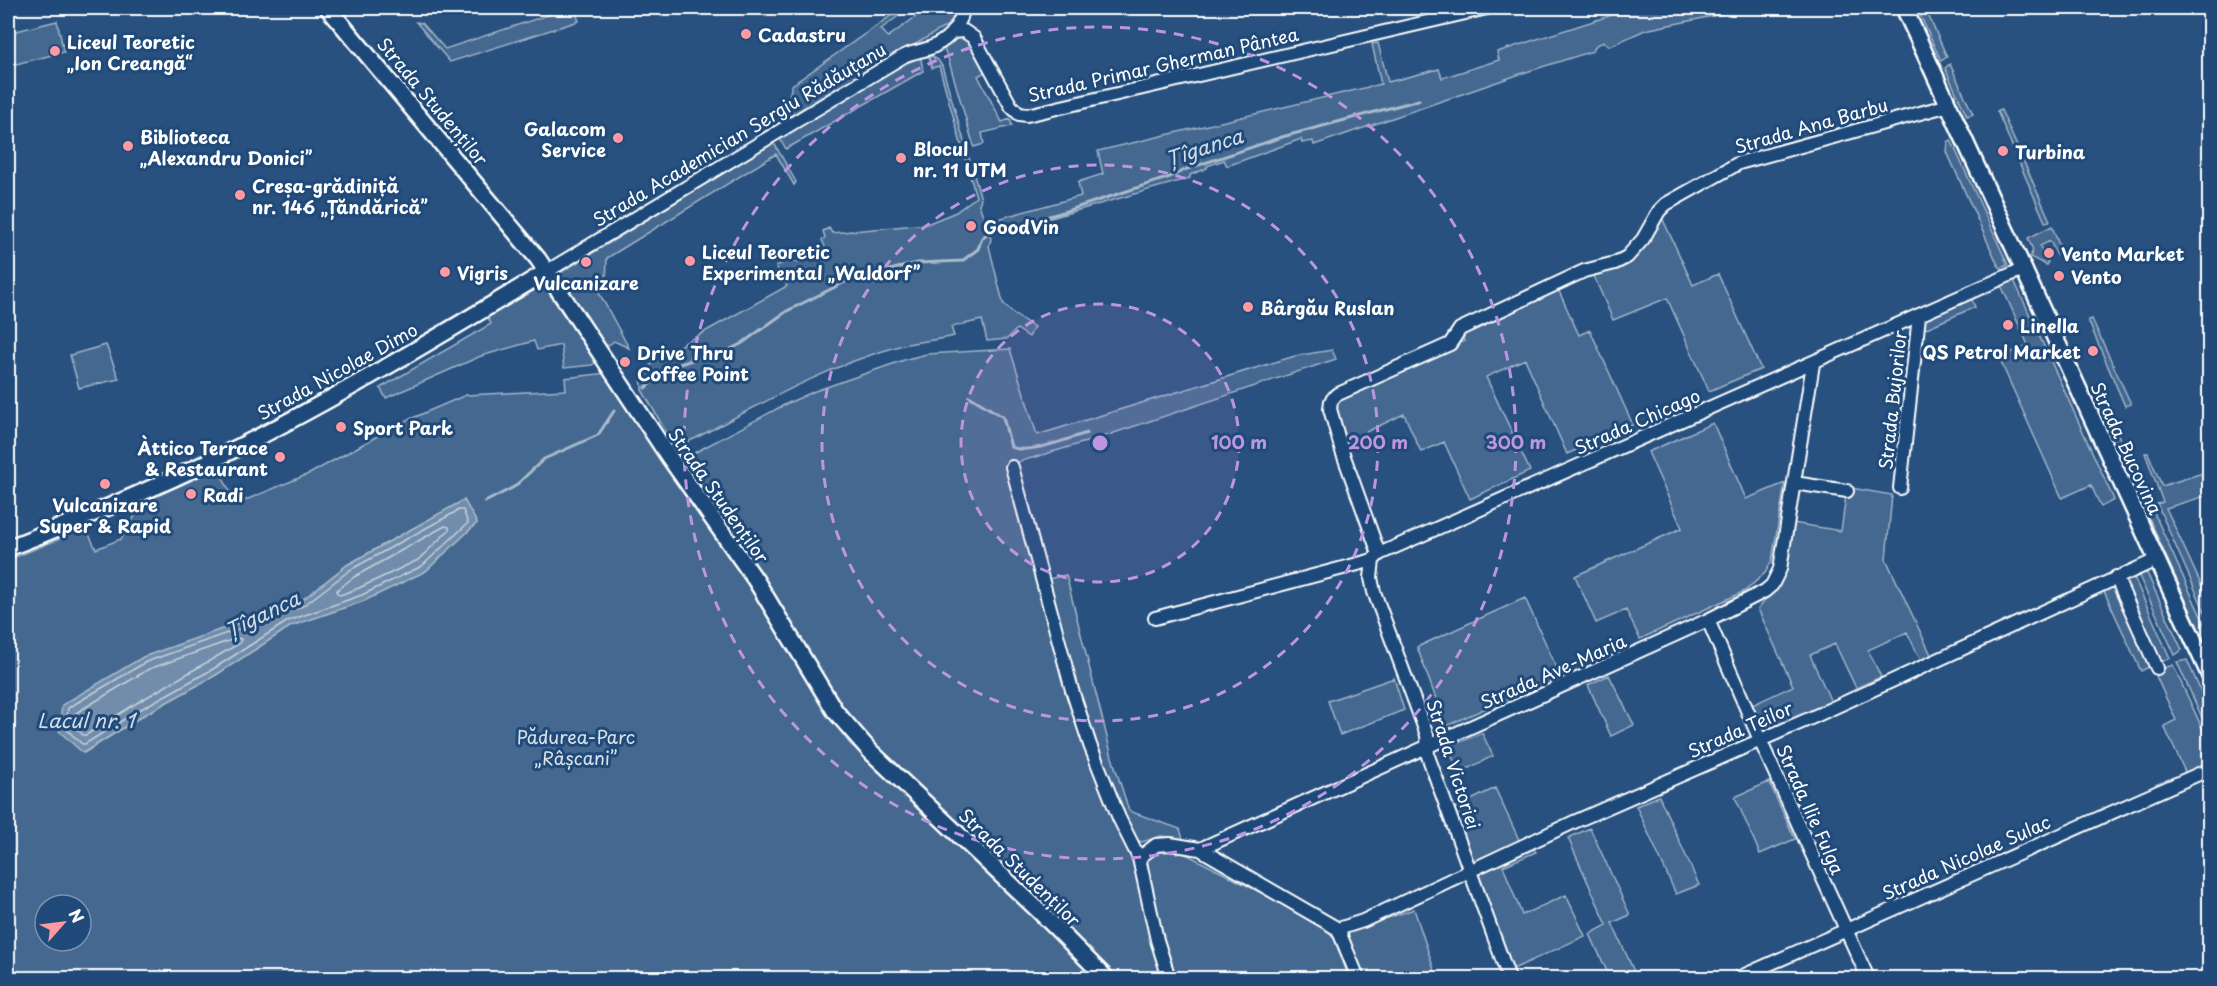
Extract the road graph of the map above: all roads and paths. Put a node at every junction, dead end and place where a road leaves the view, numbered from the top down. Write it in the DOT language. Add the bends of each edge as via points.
graph roads {
  1 [pos="328,8"];
  2 [pos="963,8"];
  3 [pos="1487,8"];
  4 [pos="1904,8"];
  5 [pos="952,32"];
  6 [pos="1949,105"];
  7 [pos="2023,269"];
  8 [pos="546,272"];
  9 [pos="1919,316"];
  10 [pos="1813,364"];
  11 [pos="1792,373"];
  12 [pos="1809,387"];
  13 [pos="1330,408"];
  14 [pos="1011,467"];
  15 [pos="1794,483"];
  16 [pos="1900,488"];
  17 [pos="1847,491"];
  18 [pos="8,548"];
  19 [pos="1376,557"];
  20 [pos="2156,560"];
  21 [pos="2116,577"];
  22 [pos="1155,618"];
  23 [pos="1708,620"];
  24 [pos="2157,668"];
  25 [pos="2210,676"];
  26 [pos="1760,740"];
  27 [pos="1428,747"];
  28 [pos="2210,769"];
  29 [pos="1200,849"];
  30 [pos="1139,858"];
  31 [pos="1471,871"];
  32 [pos="1338,929"];
  33 [pos="1846,930"];
  34 [pos="1106,978"];
  35 [pos="1169,978"];
  36 [pos="1358,978"];
  37 [pos="1509,978"];
  38 [pos="1738,978"];
  39 [pos="1868,978"];
  1 -- 8 [label="main road, Strada Studenților" via="509,221"];
  2 -- 5 [label="street"];
  3 -- 5 [label="street, Strada Primar Gherman Pântea" via="1027,115 1019,114 1011,106 974,38 964,31"];
  4 -- 6 [label="main road, Strada Bucovina"];
  5 -- 8 [label="street, Strada Academician Sergiu Rădăuțanu" via="935,46 904,56"];
  6 -- 7 [label="main road, Strada Bucovina"];
  6 -- 13 [label="street, Strada Ana Barbu" via="1726,169 1659,211 1643,240 1627,257 1584,271 1460,329 1450,344 1336,395"];
  7 -- 9 [label="street, Strada Chicago"];
  7 -- 20 [label="main road, Strada Bucovina"];
  8 -- 18 [label="main road, Strada Nicolae Dimo" via="241,446"];
  8 -- 34 [label="main road, Strada Studenților" via="754,579 846,725"];
  9 -- 10 [label="street, Strada Chicago"];
  9 -- 16 [label="street, Strada Bujorilor"];
  10 -- 11 [label="street, Strada Chicago"];
  10 -- 12 [label="street, Strada Ave-Maria"];
  11 -- 12 [label="street" via="1806,379"];
  11 -- 19 [label="street, Strada Chicago"];
  12 -- 15 [label="street, Strada Ave-Maria"];
  13 -- 19 [label="street, Strada Victoriei"];
  14 -- 30 [label="street" via="1090,745"];
  15 -- 17 [label="street"];
  15 -- 23 [label="street, Strada Ave-Maria" via="1780,569 1772,585 1759,596"];
  19 -- 22 [label="street, Strada Chicago"];
  19 -- 27 [label="street, Strada Victoriei" via="1371,578 1374,592 1427,735"];
  20 -- 21 [label="street, Strada Teilor"];
  20 -- 25 [label="main road, Strada Bucovina"];
  21 -- 24 [label="street"];
  21 -- 26 [label="street, Strada Teilor"];
  23 -- 26 [label="street, Strada Ilie Fulga"];
  23 -- 27 [label="street, Strada Ave-Maria"];
  26 -- 31 [label="street, Strada Teilor"];
  26 -- 33 [label="street, Strada Ilie Fulga"];
  27 -- 29 [label="street, Strada Ave-Maria"];
  27 -- 31 [label="street, Strada Victoriei"];
  28 -- 33 [label="street, Strada Nicolae Sulac"];
  29 -- 30 [label="street" via="1156,845"];
  29 -- 32 [label="street"];
  30 -- 35 [label="street"];
  31 -- 32 [label="street, Strada Teilor" via="1364,921"];
  31 -- 37 [label="street, Strada Victoriei"];
  32 -- 36 [label="street"];
  33 -- 38 [label="street, Strada Nicolae Sulac"];
  33 -- 39 [label="street, Strada Ilie Fulga"];
}
